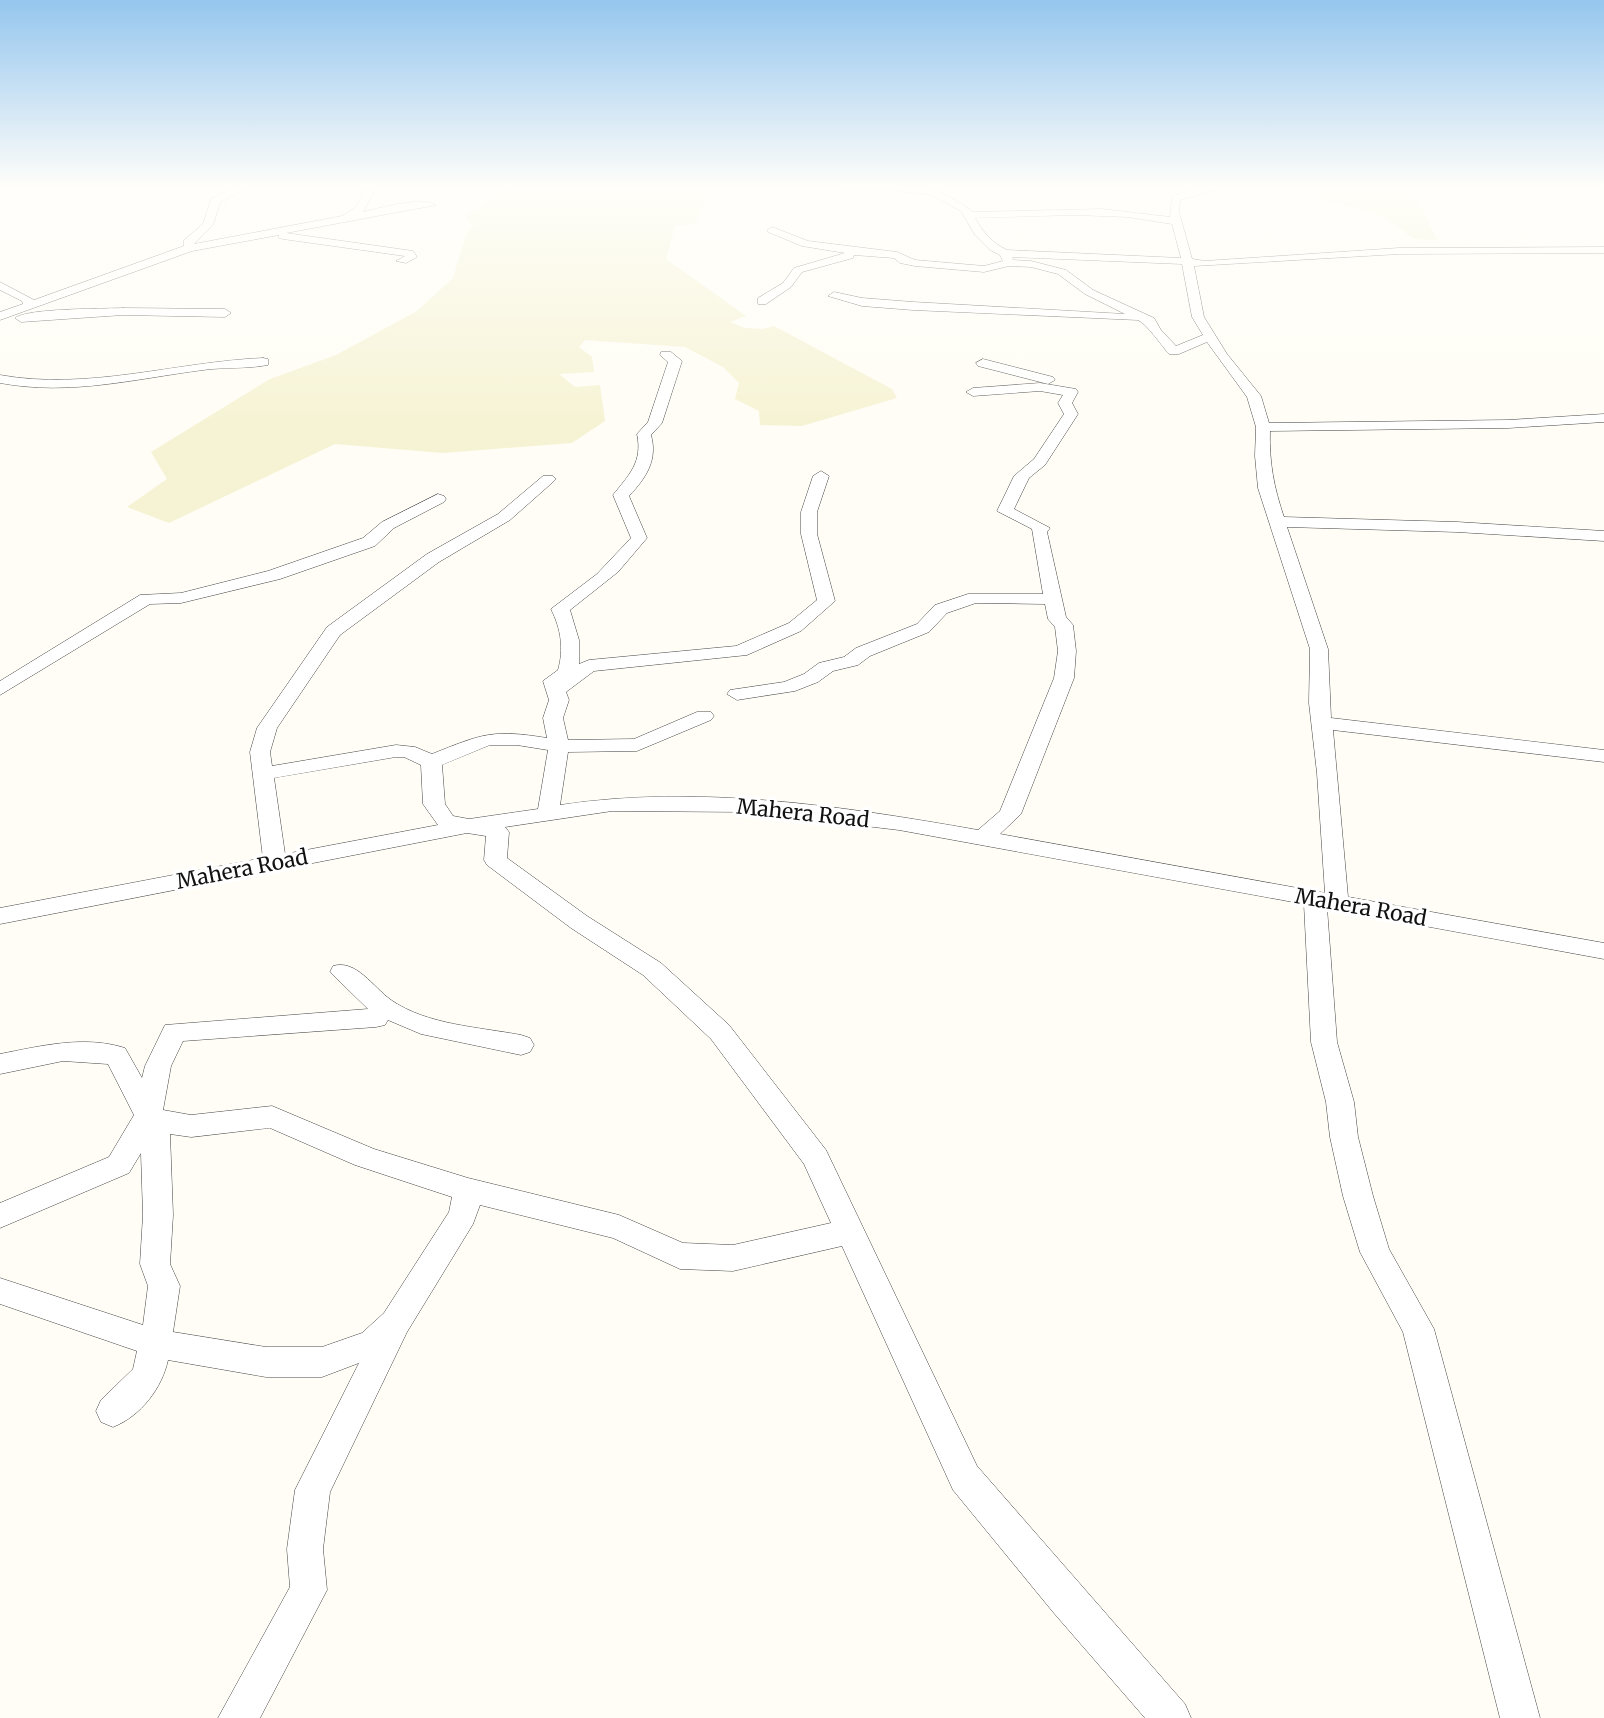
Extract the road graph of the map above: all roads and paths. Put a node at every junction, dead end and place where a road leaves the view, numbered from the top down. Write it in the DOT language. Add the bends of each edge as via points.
graph roads {
  1 [pos="138,266"];
  2 [pos="807,266"];
  3 [pos="941,266"];
  4 [pos="990,266"];
  5 [pos="1039,266"];
  6 [pos="1188,266"];
  7 [pos="0,285"];
  8 [pos="834,296"];
  9 [pos="762,301"];
  10 [pos="30,304"];
  11 [pos="225,313"];
  12 [pos="0,318"];
  13 [pos="1143,318"];
  14 [pos="1210,337"];
  15 [pos="666,355"];
  16 [pos="263,362"];
  17 [pos="984,363"];
  18 [pos="0,379"];
  19 [pos="972,392"];
  20 [pos="1071,392"];
  21 [pos="1604,418"];
  22 [pos="1263,428"];
  23 [pos="821,476"];
  24 [pos="548,479"];
  25 [pos="438,499"];
  26 [pos="1276,522"];
  27 [pos="1604,536"];
  28 [pos="1052,600"];
  29 [pos="0,689"];
  30 [pos="737,694"];
  31 [pos="556,709"];
  32 [pos="704,716"];
  33 [pos="1322,723"];
  34 [pos="517,738"];
  35 [pos="559,746"];
  36 [pos="1604,756"];
  37 [pos="431,762"];
  38 [pos="263,774"];
  39 [pos="548,815"];
  40 [pos="467,826"];
  41 [pos="983,838"];
  42 [pos="275,863"];
  43 [pos="1326,901"];
  44 [pos="0,916"];
  45 [pos="1604,951"];
  46 [pos="342,972"];
  47 [pos="383,1007"];
  48 [pos="522,1045"];
  49 [pos="0,1064"];
  50 [pos="152,1118"];
  51 [pos="468,1190"];
  52 [pos="0,1216"];
  53 [pos="851,1231"];
  54 [pos="0,1290"];
  55 [pos="395,1323"];
  56 [pos="155,1343"];
  57 [pos="113,1411"];
  58 [pos="238,1718"];
  59 [pos="1171,1718"];
  60 [pos="1520,1718"];
  1 -- 10 [label="street"];
  2 -- 9 [label="street"];
  3 -- 4 [label="street"];
  5 -- 13 [label="street" via="1062,272 1089,292"];
  6 -- 14 [label="street" via="1198,317"];
  7 -- 10 [label="street"];
  8 -- 13 [label="street" via="912,306"];
  10 -- 12 [label="street"];
  11 -- 12 [label="street" via="94,311"];
  13 -- 14 [label="street" via="1174,351"];
  14 -- 22 [label="street" via="1254,396"];
  15 -- 31 [label="street" via="675,361 655,423 644,434 648,445 645,463 621,495 639,538 618,566 560,608 568,622 572,657 567,673 553,681"];
  16 -- 18 [label="street" via="205,366 91,385 26,386"];
  17 -- 20 [label="street" via="1077,390"];
  19 -- 20 [label="street" via="1040,387"];
  20 -- 28 [label="street" via="1065,403 1071,414 1040,462 1022,476 1004,511 1041,528"];
  21 -- 22 [label="street"];
  22 -- 26 [label="street" via="1266,488"];
  23 -- 31 [label="street" via="808,512 826,601 795,627 740,651 589,666 562,683"];
  24 -- 38 [label="street" via="505,517 433,558 333,631 267,729 260,752"];
  25 -- 29 [label="street" via="388,524 369,542 274,575 181,598 146,599"];
  26 -- 27 [label="street"];
  26 -- 33 [label="street" via="1319,649"];
  28 -- 30 [label="street" via="974,598 941,609 923,628 905,637 788,687"];
  28 -- 41 [label="street" via="1057,619 1064,625 1064,678 1010,814"];
  31 -- 34 [label="street"];
  31 -- 35 [label="street"];
  32 -- 35 [label="street" via="637,745"];
  33 -- 36 [label="street"];
  33 -- 43 [label="street" via="1328,773"];
  34 -- 35 [label="street"];
  34 -- 37 [label="street" via="487,739"];
  35 -- 39 [label="street"];
  37 -- 38 [label="street" via="408,751 396,751"];
  37 -- 40 [label="street" via="434,804 446,821"];
  38 -- 42 [label="street"];
  39 -- 40 [label="street, Mahera Road"];
  39 -- 41 [label="street, Mahera Road" via="612,804 748,805"];
  40 -- 42 [label="street, Mahera Road"];
  40 -- 53 [label="street" via="498,832 495,860 652,969 720,1032 816,1158"];
  41 -- 43 [label="street, Mahera Road"];
  42 -- 44 [label="street, Mahera Road"];
  43 -- 45 [label="street, Mahera Road"];
  43 -- 60 [label="street" via="1324,1042 1344,1137 1375,1252 1418,1329"];
  46 -- 47 [label="street"];
  47 -- 48 [label="street" via="421,1025"];
  47 -- 50 [label="street" via="376,1018 174,1032 159,1066"];
  49 -- 50 [label="street" via="63,1051 116,1055"];
  50 -- 51 [label="street" via="191,1126 272,1117 365,1157"];
  50 -- 52 [label="street" via="119,1164"];
  50 -- 56 [label="street" via="158,1215 155,1264 164,1286"];
  51 -- 53 [label="street" via="619,1227 680,1256 733,1258"];
  51 -- 55 [label="street" via="463,1215"];
  53 -- 59 [label="street" via="965,1478"];
  54 -- 56 [label="street"];
  55 -- 56 [label="street" via="373,1343 322,1362 266,1362"];
  55 -- 58 [label="street" via="313,1490 305,1549 309,1590"];
  56 -- 57 [label="street" via="148,1377"];
}
